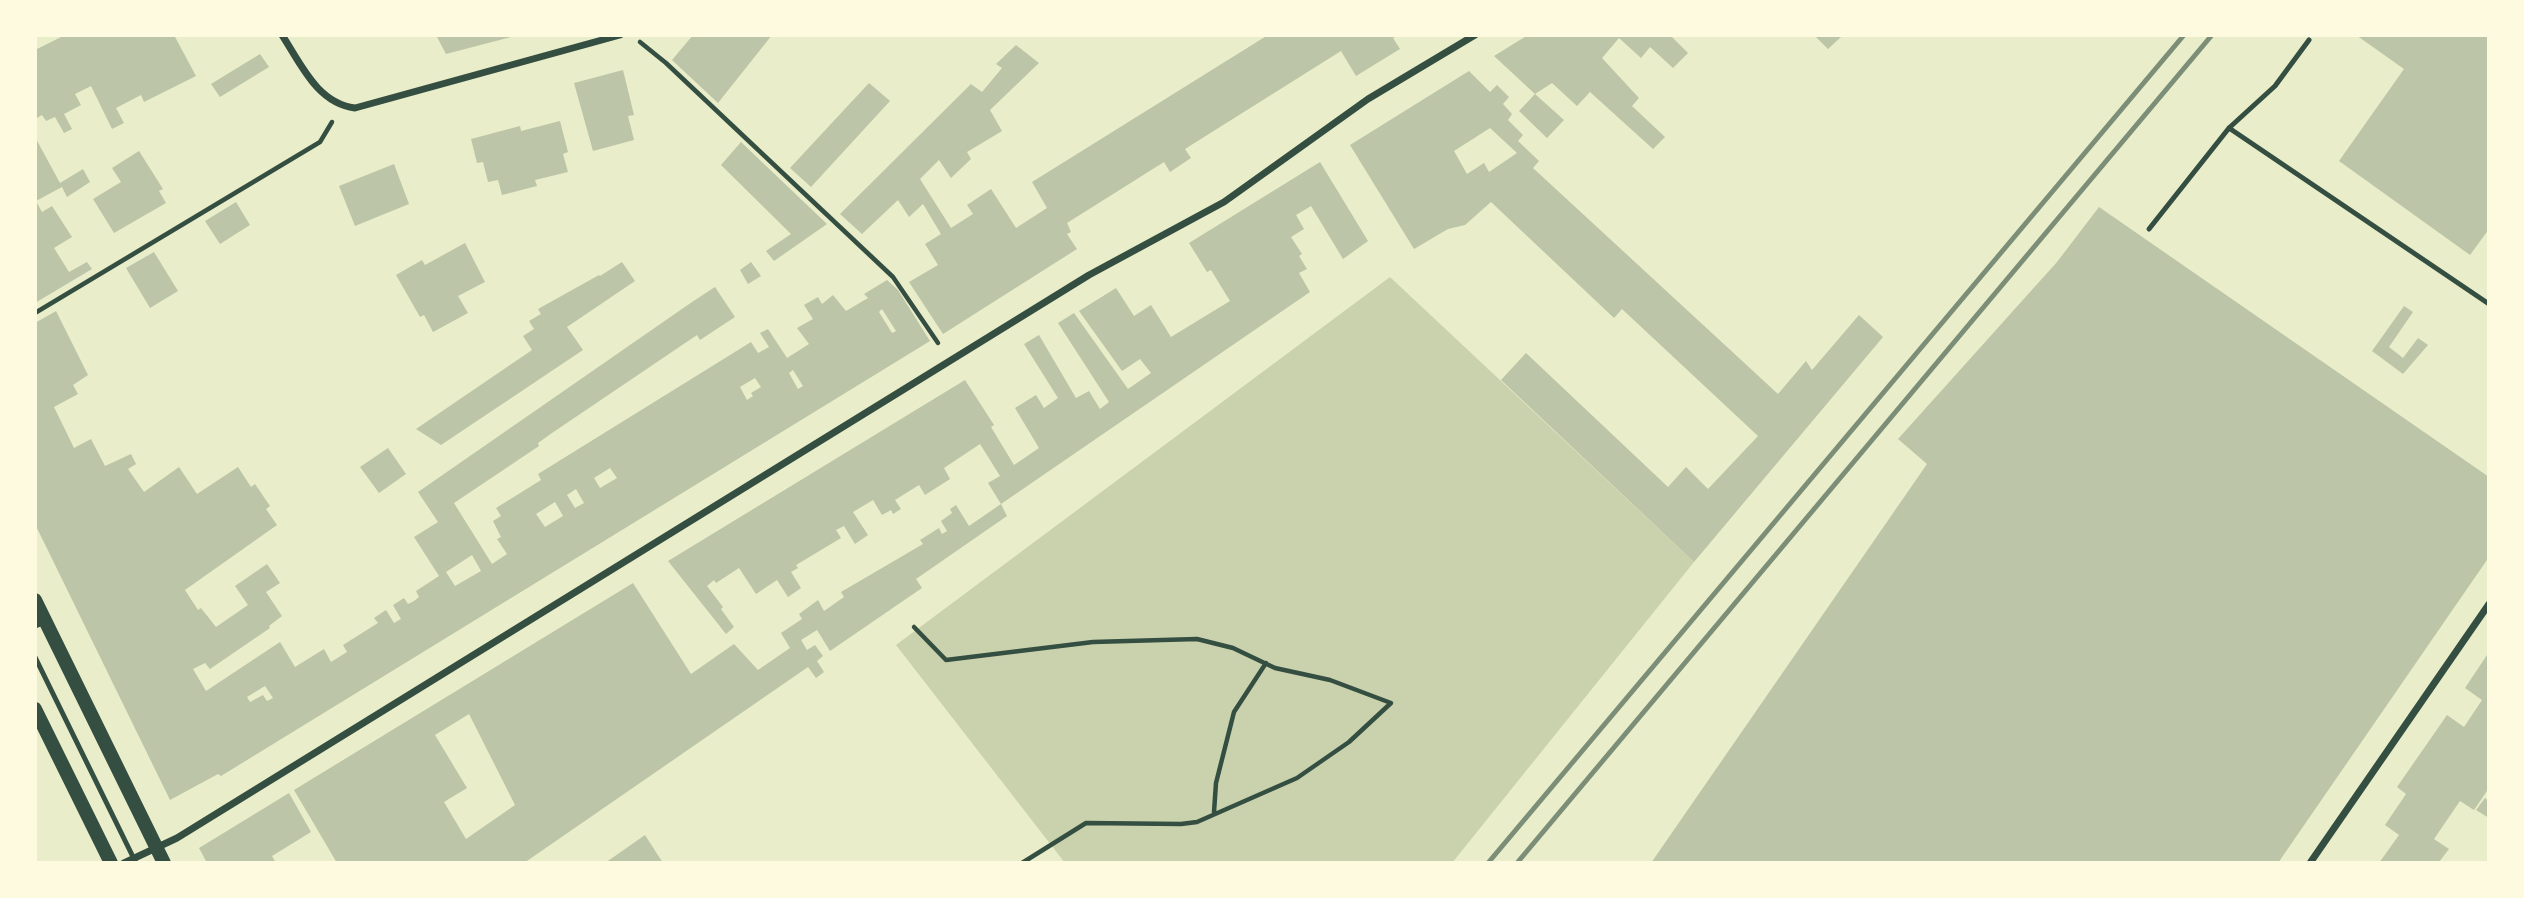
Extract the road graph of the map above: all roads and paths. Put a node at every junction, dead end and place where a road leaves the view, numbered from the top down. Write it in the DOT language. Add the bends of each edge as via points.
graph roads {
  1 [pos="282,35"];
  2 [pos="620,35"];
  3 [pos="631,35"];
  4 [pos="1475,35"];
  5 [pos="2309,40"];
  6 [pos="341,106"];
  7 [pos="2229,128"];
  8 [pos="2149,229"];
  9 [pos="2489,304"];
  10 [pos="35,313"];
  11 [pos="950,360"];
  12 [pos="35,600"];
  13 [pos="2489,604"];
  14 [pos="40,623"];
  15 [pos="914,627"];
  16 [pos="35,657"];
  17 [pos="1266,663"];
  18 [pos="35,709"];
  19 [pos="1214,813"];
  20 [pos="156,848"];
  21 [pos="135,861"];
  22 [pos="111,863"];
  23 [pos="124,863"];
  24 [pos="164,863"];
  25 [pos="1022,863"];
  26 [pos="2310,863"];
  1 -- 6 [label="street" via="322,94"];
  2 -- 6 [label="street" via="355,108"];
  3 -- 11 [label="path" via="893,277"];
  4 -- 11 [label="street" via="1368,99 1249,187 1089,275"];
  5 -- 7 [label="lane" via="2275,86"];
  6 -- 10 [label="path" via="320,142"];
  7 -- 8 [label="lane"];
  7 -- 9 [label="lane"];
  11 -- 20 [label="street"];
  12 -- 14 [label="main road"];
  13 -- 26 [label="street"];
  14 -- 20 [label="main road"];
  15 -- 17 [label="path" via="946,660 1093,642 1198,639"];
  16 -- 21 [label="lane"];
  17 -- 19 [label="path" via="1234,712 1216,783"];
  17 -- 19 [label="path" via="1391,703 1349,742 1297,778"];
  18 -- 22 [label="main road"];
  19 -- 25 [label="path" via="1181,824 1086,823"];
  20 -- 21 [label="street"];
  20 -- 24 [label="main road"];
  21 -- 23 [label="street"];
}
